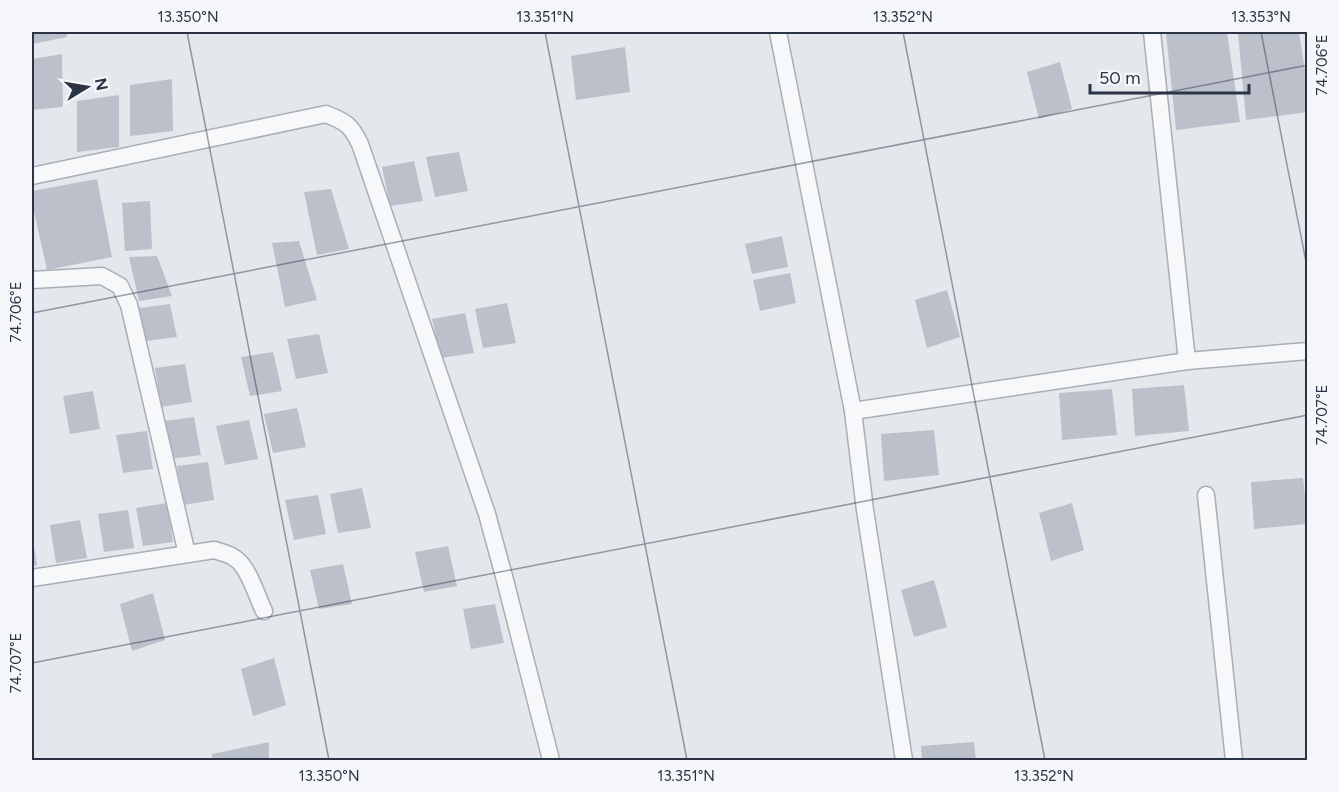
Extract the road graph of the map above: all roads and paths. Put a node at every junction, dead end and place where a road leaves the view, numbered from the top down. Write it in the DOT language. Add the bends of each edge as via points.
graph roads {
  1 [pos="778,32"];
  2 [pos="1152,32"];
  3 [pos="32,176"];
  4 [pos="32,280"];
  5 [pos="1308,351"];
  6 [pos="1187,361"];
  7 [pos="854,411"];
  8 [pos="1206,495"];
  9 [pos="187,554"];
  10 [pos="32,578"];
  11 [pos="264,611"];
  12 [pos="551,760"];
  13 [pos="904,760"];
  14 [pos="1234,760"];
  1 -- 7 [label="street"];
  2 -- 6 [label="street"];
  3 -- 12 [label="street" via="326,114 352,128 487,514"];
  4 -- 9 [label="street" via="102,276 120,286 129,304"];
  5 -- 6 [label="street"];
  6 -- 7 [label="street"];
  7 -- 13 [label="street" via="865,510"];
  8 -- 14 [label="street"];
  9 -- 10 [label="street"];
  9 -- 11 [label="street" via="214,550 237,559"];
}
